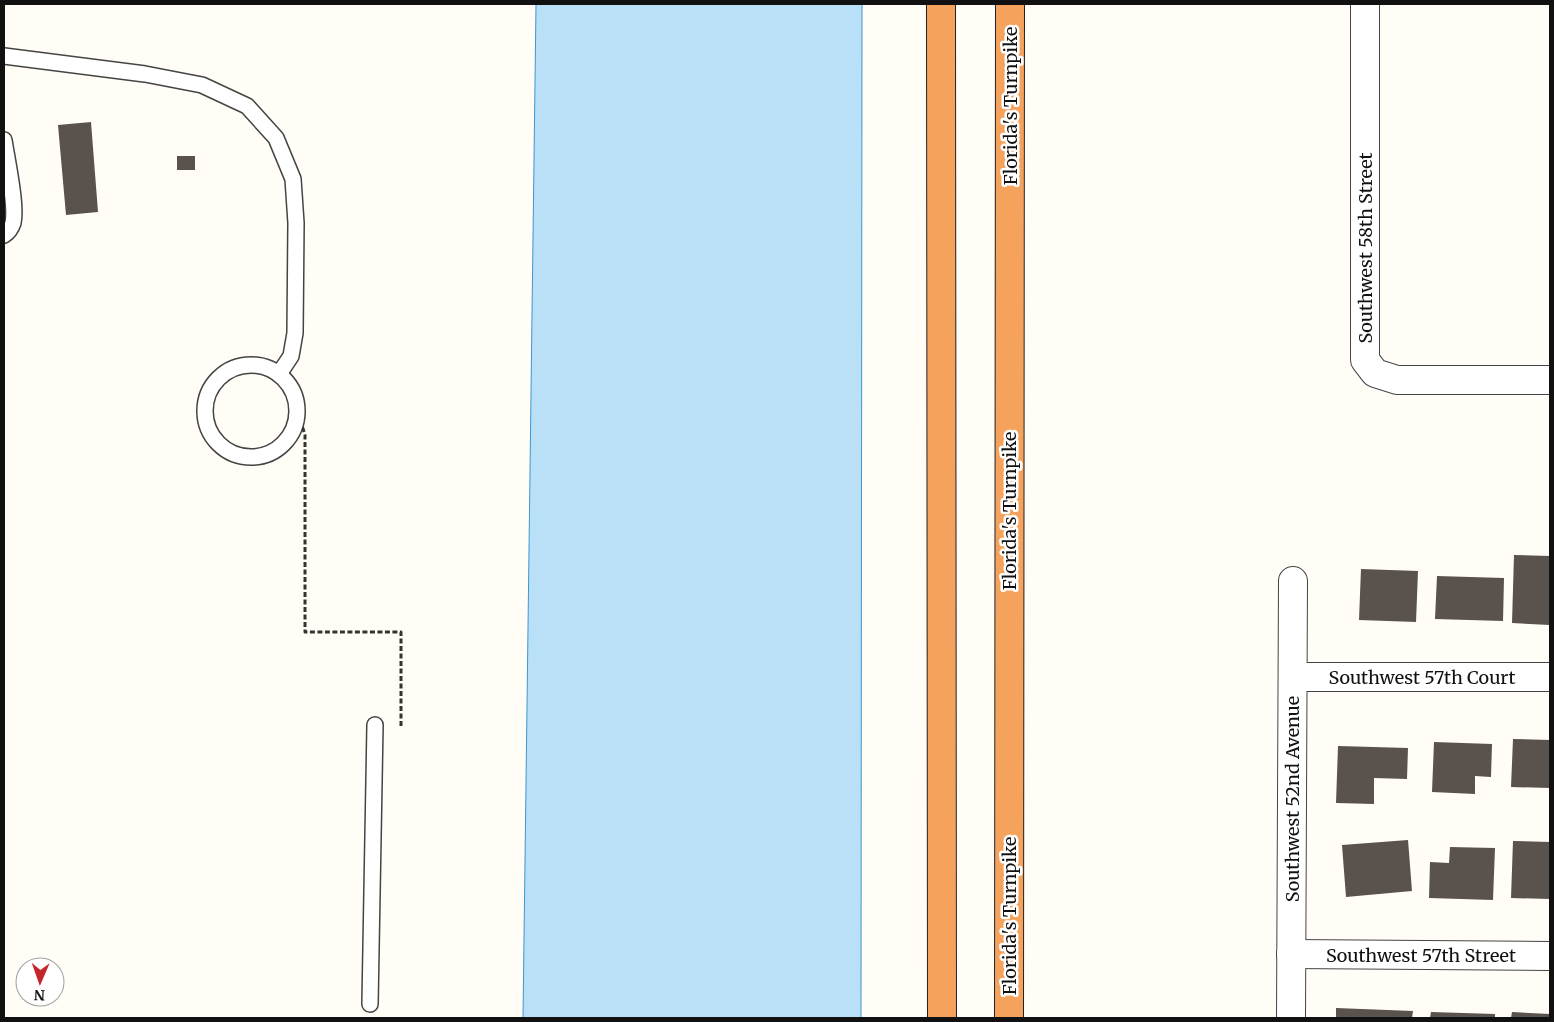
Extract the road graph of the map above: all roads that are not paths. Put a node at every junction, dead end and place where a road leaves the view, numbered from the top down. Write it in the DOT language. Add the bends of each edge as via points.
graph roads {
  1 [pos="941,4"];
  2 [pos="1010,4"];
  3 [pos="1365,4"];
  4 [pos="4,56"];
  5 [pos="4,140"];
  6 [pos="5,163"];
  7 [pos="4,236"];
  8 [pos="279,374"];
  9 [pos="1550,380"];
  10 [pos="1293,580"];
  11 [pos="1293,677"];
  12 [pos="1550,677"];
  13 [pos="375,725"];
  14 [pos="1291,954"];
  15 [pos="1550,956"];
  16 [pos="370,1004"];
  17 [pos="942,1018"];
  18 [pos="1009,1018"];
  19 [pos="1291,1018"];
  1 -- 17 [label="highway"];
  2 -- 18 [label="highway, Florida's Turnpike"];
  3 -- 9 [label="street, Southwest 58th Street" via="1365,360 1375,373 1397,380"];
  4 -- 8 [label="lane" via="145,74 202,85 247,106 276,138 293,179 296,223 295,333 291,356"];
  5 -- 6 [label="lane"];
  6 -- 7 [label="lane" via="12,192 13,222 10,232"];
  8 -- 8 [label="lane" via="264,367 232,368 218,378 208,392 204,407 206,424 213,439 225,450 256,458 272,453 285,443 294,429 298,413 290,384"];
  10 -- 11 [label="street, Southwest 52nd Avenue"];
  11 -- 12 [label="street, Southwest 57th Court"];
  11 -- 14 [label="street, Southwest 52nd Avenue"];
  13 -- 16 [label="lane"];
  14 -- 15 [label="street, Southwest 57th Street"];
  14 -- 19 [label="street, Southwest 52nd Avenue"];
}
